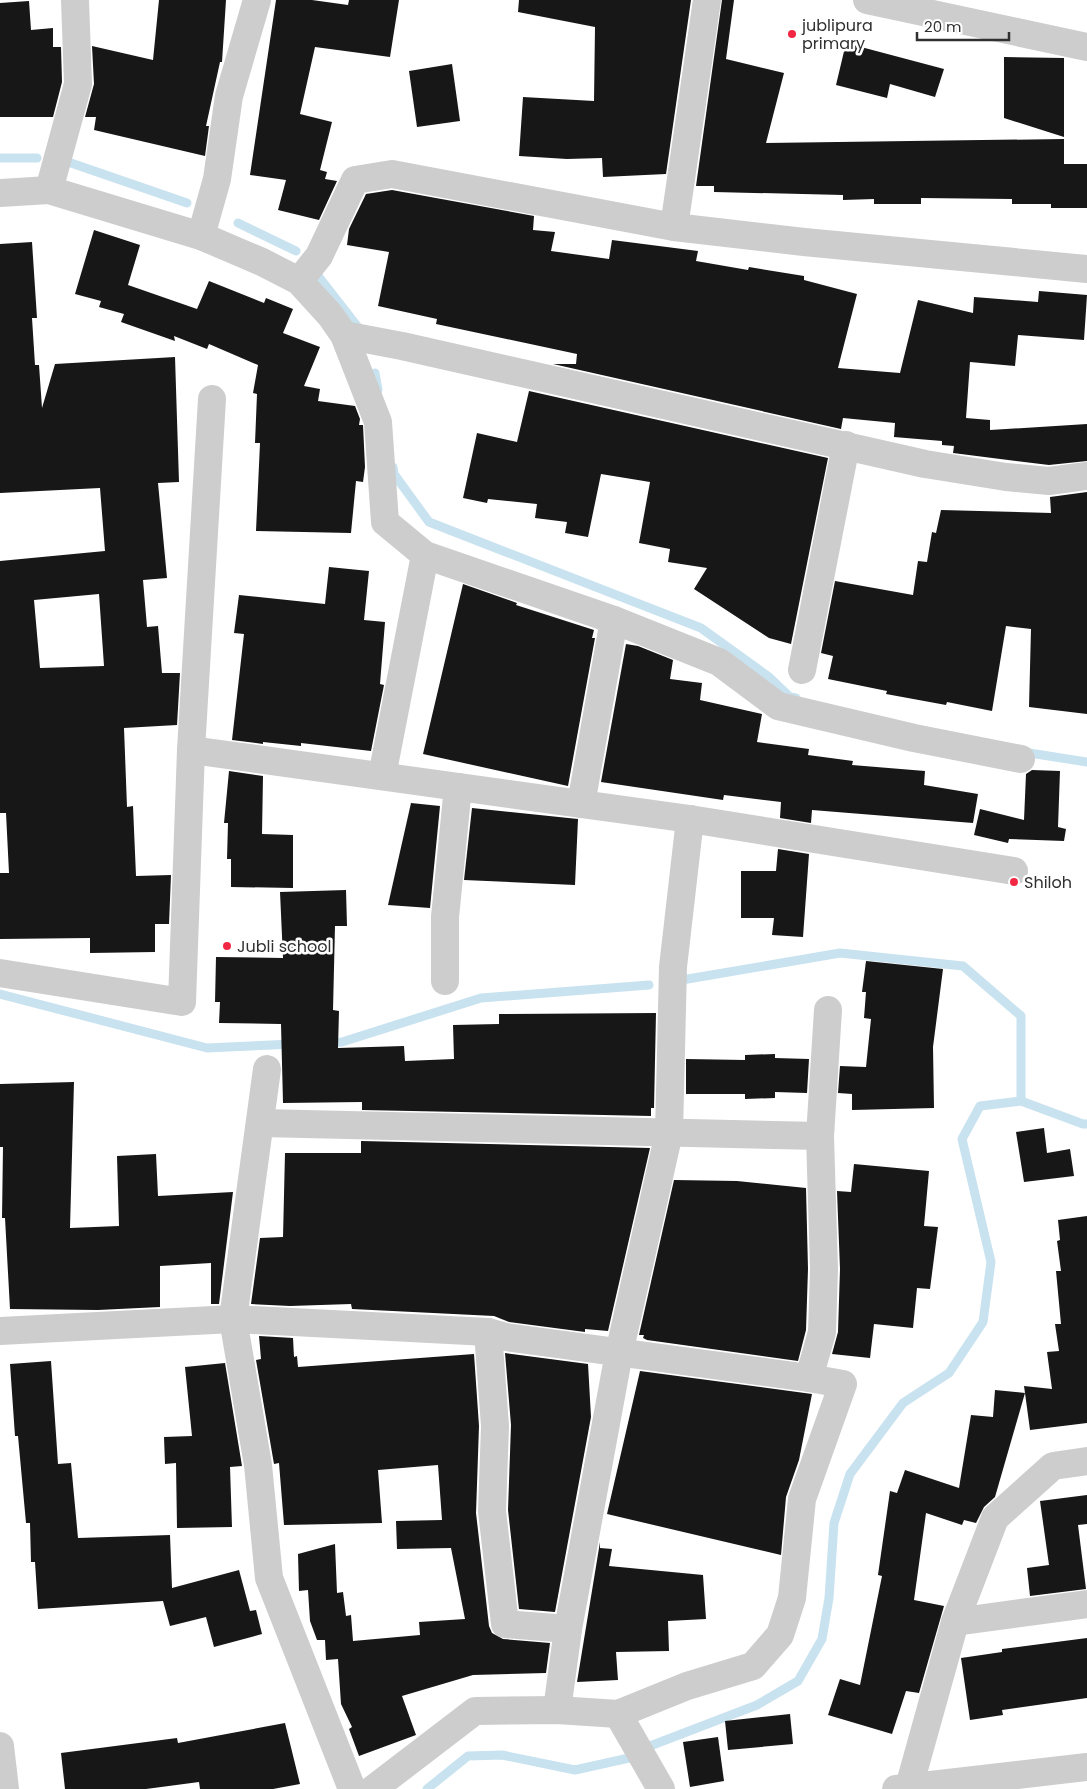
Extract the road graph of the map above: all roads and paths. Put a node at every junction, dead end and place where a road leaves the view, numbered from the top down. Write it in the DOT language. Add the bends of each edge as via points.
graph roads {
  1 [pos="75,0"];
  2 [pos="257,0"];
  3 [pos="707,0"];
  4 [pos="867,0"];
  5 [pos="1087,47"];
  6 [pos="49,190"];
  7 [pos="0,193"];
  8 [pos="674,227"];
  9 [pos="201,236"];
  10 [pos="1087,269"];
  11 [pos="299,281"];
  12 [pos="344,335"];
  13 [pos="212,399"];
  14 [pos="846,445"];
  15 [pos="1087,476"];
  16 [pos="425,555"];
  17 [pos="614,620"];
  18 [pos="802,670"];
  19 [pos="191,750"];
  20 [pos="1021,759"];
  21 [pos="382,776"];
  22 [pos="458,787"];
  23 [pos="581,804"];
  24 [pos="690,819"];
  25 [pos="1014,871"];
  26 [pos="0,973"];
  27 [pos="445,981"];
  28 [pos="828,1010"];
  29 [pos="267,1069"];
  30 [pos="261,1123"];
  31 [pos="669,1133"];
  32 [pos="820,1136"];
  33 [pos="233,1319"];
  34 [pos="0,1331"];
  35 [pos="488,1332"];
  36 [pos="619,1353"];
  37 [pos="809,1378"];
  38 [pos="1087,1461"];
  39 [pos="1087,1604"];
  40 [pos="955,1622"];
  41 [pos="568,1629"];
  42 [pos="557,1710"];
  43 [pos="622,1722"];
  44 [pos="0,1746"];
  45 [pos="1087,1766"];
  46 [pos="657,1782"];
  47 [pos="903,1788"];
  48 [pos="5,1789"];
  49 [pos="352,1789"];
  50 [pos="373,1789"];
  1 -- 6 [label="street" via="78,84"];
  2 -- 9 [label="street" via="228,96 218,179"];
  3 -- 8 [label="street"];
  4 -- 5 [label="street"];
  6 -- 7 [label="street"];
  6 -- 9 [label="street"];
  8 -- 10 [label="street"];
  8 -- 11 [label="street" via="392,174 377,175 355,180 319,256"];
  9 -- 11 [label="street"];
  11 -- 12 [label="street"];
  12 -- 14 [label="street"];
  12 -- 16 [label="street" via="378,422 385,522"];
  13 -- 19 [label="street"];
  14 -- 15 [label="street" via="925,464 1006,477 1049,481"];
  14 -- 18 [label="street"];
  16 -- 17 [label="street"];
  16 -- 21 [label="street"];
  17 -- 20 [label="street" via="719,662 778,706"];
  17 -- 23 [label="street"];
  19 -- 21 [label="street"];
  19 -- 26 [label="street" via="182,1002"];
  21 -- 22 [label="street"];
  22 -- 23 [label="street"];
  22 -- 27 [label="street" via="445,917"];
  23 -- 24 [label="street"];
  24 -- 25 [label="street"];
  24 -- 31 [label="street" via="673,966"];
  28 -- 32 [label="street"];
  29 -- 30 [label="street"];
  30 -- 31 [label="street"];
  30 -- 33 [label="street"];
  31 -- 32 [label="street"];
  31 -- 36 [label="street"];
  32 -- 37 [label="street" via="824,1269 822,1332"];
  33 -- 34 [label="street"];
  33 -- 35 [label="street"];
  33 -- 49 [label="street" via="258,1465 269,1578"];
  35 -- 36 [label="street"];
  35 -- 41 [label="street" via="495,1426 492,1511 505,1624"];
  36 -- 37 [label="street"];
  36 -- 41 [label="street"];
  37 -- 43 [label="street" via="842,1384 802,1499 792,1598 780,1635 753,1666 686,1686"];
  38 -- 40 [label="street" via="1053,1466 995,1518"];
  39 -- 40 [label="street"];
  40 -- 47 [label="street"];
  41 -- 42 [label="street"];
  42 -- 43 [label="street"];
  42 -- 50 [label="street" via="475,1711"];
  43 -- 46 [label="street"];
  44 -- 48 [label="street"];
  45 -- 47 [label="street"];
}
